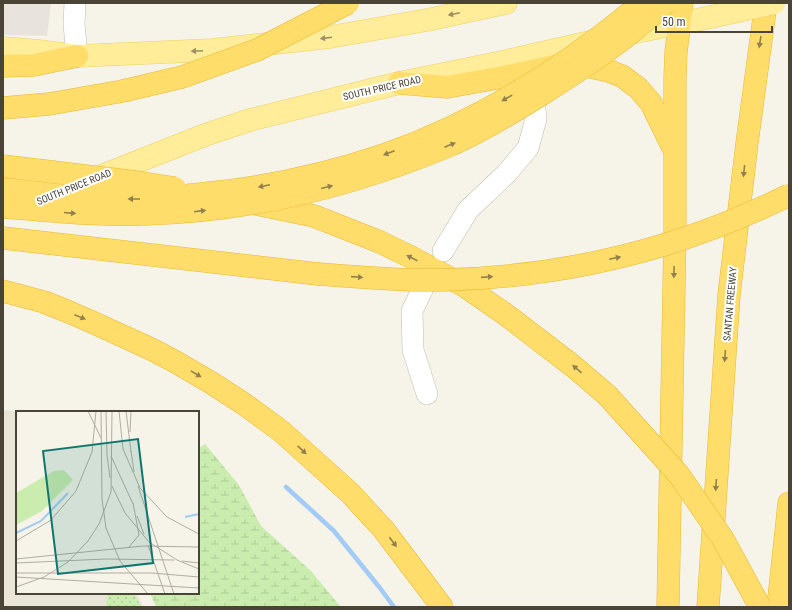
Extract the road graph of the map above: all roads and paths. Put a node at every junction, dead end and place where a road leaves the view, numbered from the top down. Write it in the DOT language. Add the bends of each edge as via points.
graph roads {
  1 [pos="75,3"];
  2 [pos="348,3"];
  3 [pos="506,3"];
  4 [pos="642,3"];
  5 [pos="665,3"];
  6 [pos="766,3"];
  7 [pos="774,3"];
  8 [pos="681,13"];
  9 [pos="3,48"];
  10 [pos="77,56"];
  11 [pos="3,66"];
  12 [pos="531,71"];
  13 [pos="399,83"];
  14 [pos="3,108"];
  15 [pos="675,152"];
  16 [pos="3,166"];
  17 [pos="3,189"];
  18 [pos="52,195"];
  19 [pos="789,195"];
  20 [pos="3,207"];
  21 [pos="3,212"];
  22 [pos="3,217"];
  23 [pos="3,238"];
  24 [pos="442,251"];
  25 [pos="424,286"];
  26 [pos="3,291"];
  27 [pos="427,394"];
  28 [pos="789,503"];
  29 [pos="442,607"];
  30 [pos="668,607"];
  31 [pos="708,607"];
  32 [pos="760,607"];
  33 [pos="778,607"];
  1 -- 10 [label="lane"];
  2 -- 14 [label="highway, bridge" via="257,50 182,77 49,104"];
  3 -- 10 [label="main road, one-way" via="330,37 212,50"];
  4 -- 17 [label="highway, one-way, bridge" via="575,55 529,85 436,134 384,155 248,189 187,196 105,199"];
  20 -- 5 [label="highway, one-way, bridge" via="112,215 192,212 286,197 348,182 454,143 508,116 606,52"];
  6 -- 31 [label="highway, SANTAN FREEWAY, one-way" via="730,295"];
  7 -- 8 [label="main road, SOUTH PRICE ROAD, bridge" via="711,16"];
  8 -- 13 [label="main road, SOUTH PRICE ROAD" via="497,63"];
  8 -- 15 [label="highway" via="676,65"];
  9 -- 10 [label="main road"];
  10 -- 11 [label="highway" via="34,64"];
  12 -- 13 [label="highway" via="447,87"];
  12 -- 15 [label="highway" via="559,65 582,65 622,76 638,88 651,103"];
  12 -- 24 [label="lane" via="536,119 528,148 507,174 468,210"];
  13 -- 18 [label="main road, SOUTH PRICE ROAD" via="288,110 205,135"];
  15 -- 30 [label="highway, one-way"];
  32 -- 16 [label="highway, one-way, bridge" via="723,540 679,475 607,395 573,366 466,287 380,242 314,216 243,200 136,182"];
  18 -- 21 [label="highway"];
  18 -- 22 [label="main road, SOUTH PRICE ROAD"];
  23 -- 19 [label="highway, one-way, bridge" via="318,274 442,280 534,273 627,256 699,234"];
  25 -- 27 [label="lane" via="412,311 413,350"];
  26 -- 29 [label="highway, one-way" via="44,302 174,361 282,431 350,493 384,530"];
  28 -- 33 [label="highway"];
}
